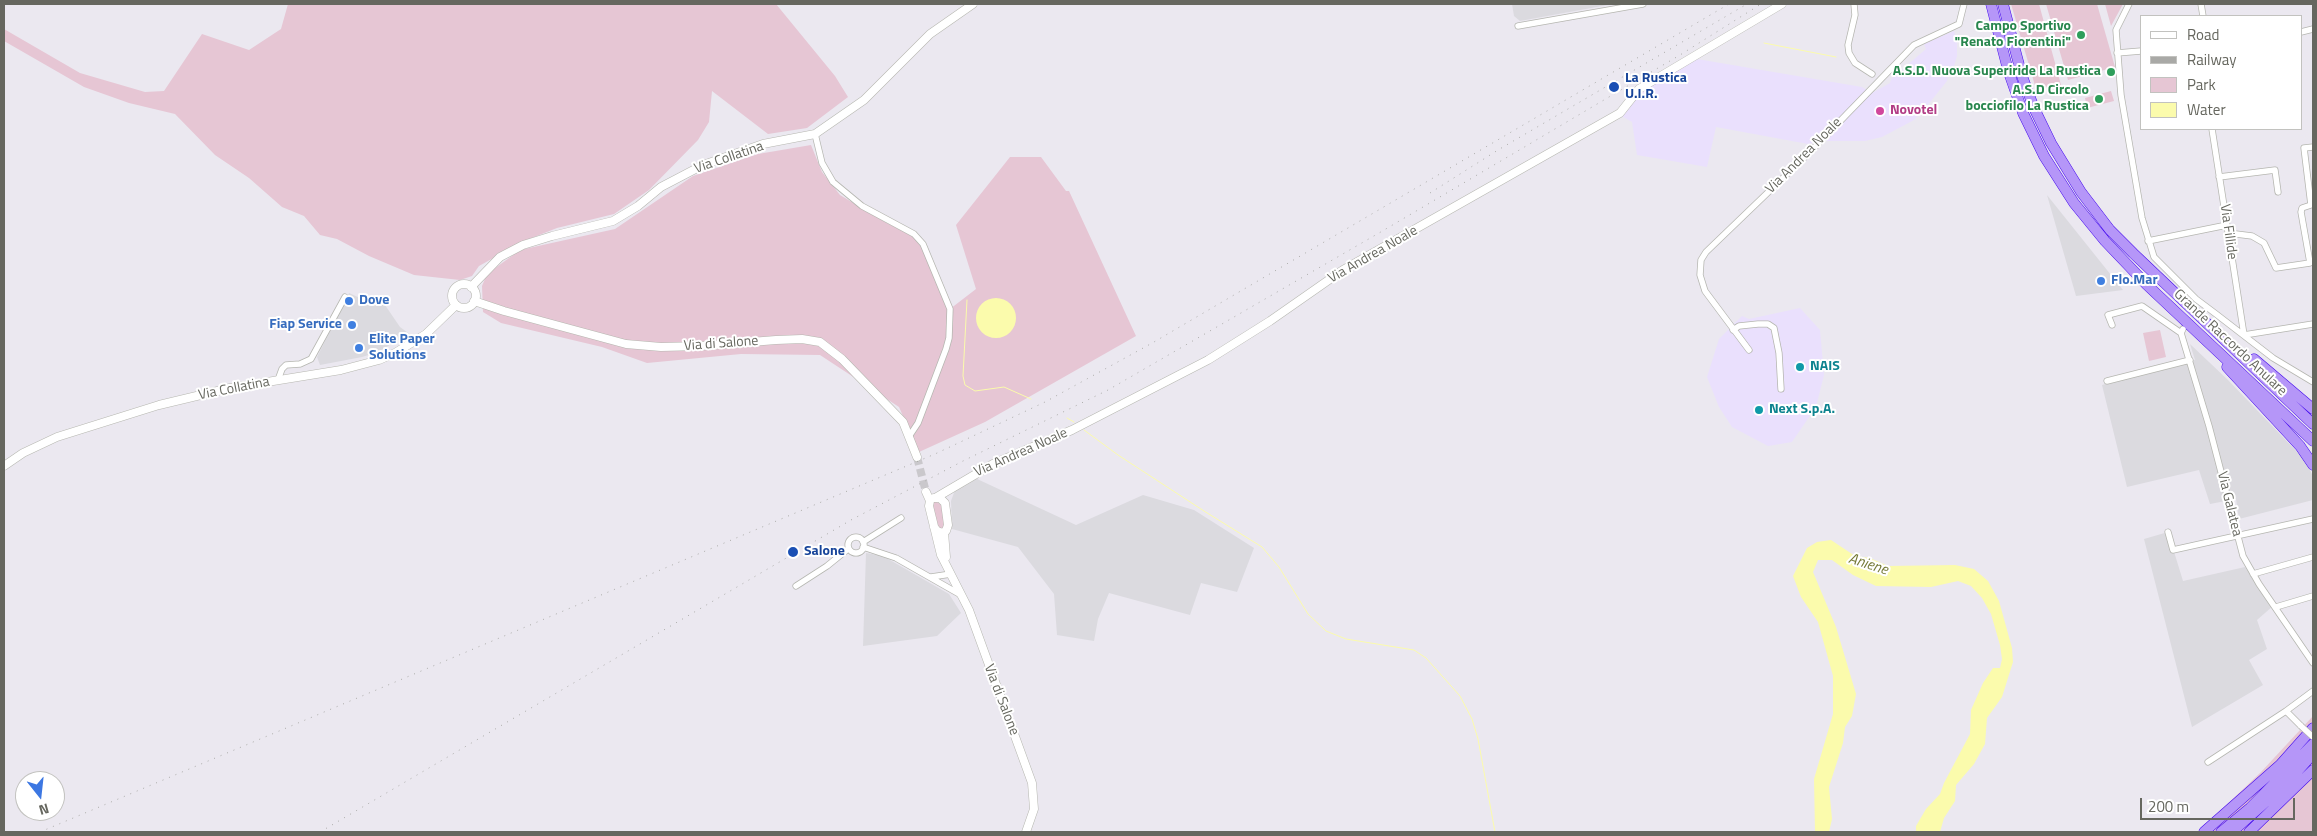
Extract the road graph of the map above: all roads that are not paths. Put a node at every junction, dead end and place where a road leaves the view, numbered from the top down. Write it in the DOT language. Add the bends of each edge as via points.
graph roads {
  1 [pos="972,4"];
  2 [pos="1643,4"];
  3 [pos="1782,4"];
  4 [pos="1854,4"];
  5 [pos="1964,4"];
  6 [pos="1991,4"];
  7 [pos="2003,4"];
  8 [pos="2129,4"];
  9 [pos="1518,26"];
  10 [pos="2140,51"];
  11 [pos="2117,53"];
  12 [pos="1872,74"];
  13 [pos="2212,130"];
  14 [pos="815,134"];
  15 [pos="2313,147"];
  16 [pos="2219,177"];
  17 [pos="2278,192"];
  18 [pos="2227,226"];
  19 [pos="2228,232"];
  20 [pos="2148,241"];
  21 [pos="471,286"];
  22 [pos="345,297"];
  23 [pos="474,301"];
  24 [pos="456,304"];
  25 [pos="2106,309"];
  26 [pos="2108,316"];
  27 [pos="2201,320"];
  28 [pos="2313,324"];
  29 [pos="2112,325"];
  30 [pos="1733,330"];
  31 [pos="2201,335"];
  32 [pos="2244,335"];
  33 [pos="1749,350"];
  34 [pos="2190,360"];
  35 [pos="278,380"];
  36 [pos="2107,381"];
  37 [pos="2313,382"];
  38 [pos="1781,389"];
  39 [pos="2313,409"];
  40 [pos="2313,424"];
  41 [pos="2281,425"];
  42 [pos="910,435"];
  43 [pos="2313,441"];
  44 [pos="2313,453"];
  45 [pos="917,457"];
  46 [pos="2313,465"];
  47 [pos="4,466"];
  48 [pos="952,487"];
  49 [pos="926,492"];
  50 [pos="934,499"];
  51 [pos="945,503"];
  52 [pos="901,518"];
  53 [pos="2313,519"];
  54 [pos="934,527"];
  55 [pos="944,532"];
  56 [pos="2168,532"];
  57 [pos="2237,537"];
  58 [pos="863,545"];
  59 [pos="848,548"];
  60 [pos="2313,557"];
  61 [pos="949,572"];
  62 [pos="2253,574"];
  63 [pos="931,577"];
  64 [pos="796,586"];
  65 [pos="963,596"];
  66 [pos="2313,596"];
  67 [pos="2276,607"];
  68 [pos="2313,663"];
  69 [pos="2313,690"];
  70 [pos="2286,711"];
  71 [pos="2313,731"];
  72 [pos="2313,744"];
  73 [pos="2313,754"];
  74 [pos="2208,762"];
  75 [pos="2313,771"];
  76 [pos="2213,830"];
  77 [pos="1026,832"];
  78 [pos="2232,832"];
  79 [pos="2249,832"];
  1 -- 14 [label="street, Via Collatina" via="930,34 864,100"];
  2 -- 9 [label="street"];
  3 -- 48 [label="street, Via Andrea Noale" via="1640,89 1620,112 1343,270 1208,360"];
  4 -- 12 [label="street" via="1849,53 1854,63"];
  5 -- 30 [label="street, Via Andrea Noale" via="1959,24 1914,45 1706,252 1699,266 1706,291"];
  6 -- 31 [label="highway, Grande Raccordo Anulare" via="2016,96 2056,177 2115,252"];
  7 -- 27 [label="highway, Grande Raccordo Anulare" via="2027,90 2065,168 2110,230"];
  8 -- 11 [label="street" via="2117,26"];
  10 -- 11 [label="street"];
  11 -- 20 [label="street" via="2122,104"];
  13 -- 16 [label="street, Via Fillide"];
  14 -- 21 [label="street, Via Collatina" via="763,144 703,166 661,187 613,221 523,245 500,257"];
  14 -- 42 [label="street" via="822,163 833,182 862,206 914,234 922,242 950,309 946,349 918,423"];
  15 -- 19 [label="street" via="2304,148 2311,205 2302,208 2301,212 2310,263 2276,268 2264,243 2252,236"];
  16 -- 17 [label="street" via="2275,170"];
  16 -- 18 [label="street, Via Fillide"];
  18 -- 19 [label="street, Via Fillide"];
  18 -- 20 [label="street"];
  19 -- 32 [label="street, Via Fillide"];
  20 -- 32 [label="street" via="2158,263 2195,300"];
  21 -- 23 [label="street"];
  21 -- 24 [label="street" via="463,284 456,288 452,297"];
  22 -- 35 [label="street" via="311,359 286,365"];
  23 -- 24 [label="street" via="467,307"];
  23 -- 42 [label="street, Via di Salone" via="633,345 815,341 842,359 896,415"];
  24 -- 35 [label="street, Via Collatina" via="426,334 396,353 363,365"];
  25 -- 26 [label="street"];
  26 -- 29 [label="street"];
  26 -- 34 [label="street, Via Galatea" via="2144,307 2182,331"];
  27 -- 39 [label="highway" via="2220,329"];
  27 -- 40 [label="highway, Grande Raccordo Anulare"];
  28 -- 32 [label="street"];
  30 -- 33 [label="street, Via Andrea Noale"];
  30 -- 38 [label="street" via="1758,324 1774,328"];
  31 -- 41 [label="highway" via="2241,384"];
  31 -- 43 [label="highway, Grande Raccordo Anulare"];
  32 -- 37 [label="street" via="2273,358"];
  34 -- 36 [label="street"];
  34 -- 57 [label="street, Via Galatea"];
  35 -- 47 [label="street, Via Collatina" via="159,405 92,425 38,446"];
  41 -- 44 [label="highway"];
  41 -- 46 [label="highway"];
  42 -- 45 [label="street, Via di Salone"];
  48 -- 50 [label="street, Via Andrea Noale"];
  48 -- 51 [label="street"];
  49 -- 50 [label="street, Via di Salone"];
  50 -- 51 [label="street" via="942,499"];
  50 -- 54 [label="street, Via di Salone" via="929,506"];
  51 -- 55 [label="street, Via di Salone" via="948,525"];
  52 -- 58 [label="street"];
  53 -- 57 [label="street"];
  54 -- 55 [label="street" via="938,532"];
  54 -- 61 [label="street, Via di Salone"];
  55 -- 61 [label="street, Via di Salone"];
  56 -- 57 [label="street" via="2174,550"];
  57 -- 62 [label="street, Via Galatea"];
  58 -- 59 [label="street" via="855,553"];
  58 -- 59 [label="street" via="860,538 853,537"];
  58 -- 63 [label="street"];
  59 -- 64 [label="street"];
  60 -- 62 [label="street"];
  61 -- 63 [label="street"];
  61 -- 63 [label="street" via="941,580"];
  61 -- 65 [label="street, Via di Salone"];
  62 -- 67 [label="street, Via Galatea"];
  63 -- 65 [label="street"];
  65 -- 77 [label="street, Via di Salone" via="1032,783 1034,809"];
  66 -- 67 [label="street"];
  67 -- 68 [label="street, Via Galatea"];
  69 -- 70 [label="street"];
  70 -- 71 [label="street, bridge" via="2301,726"];
  70 -- 74 [label="street"];
  71 -- 76 [label="highway"];
  72 -- 76 [label="highway" via="2250,808"];
  73 -- 78 [label="highway" via="2288,782"];
  75 -- 79 [label="highway"];
}
